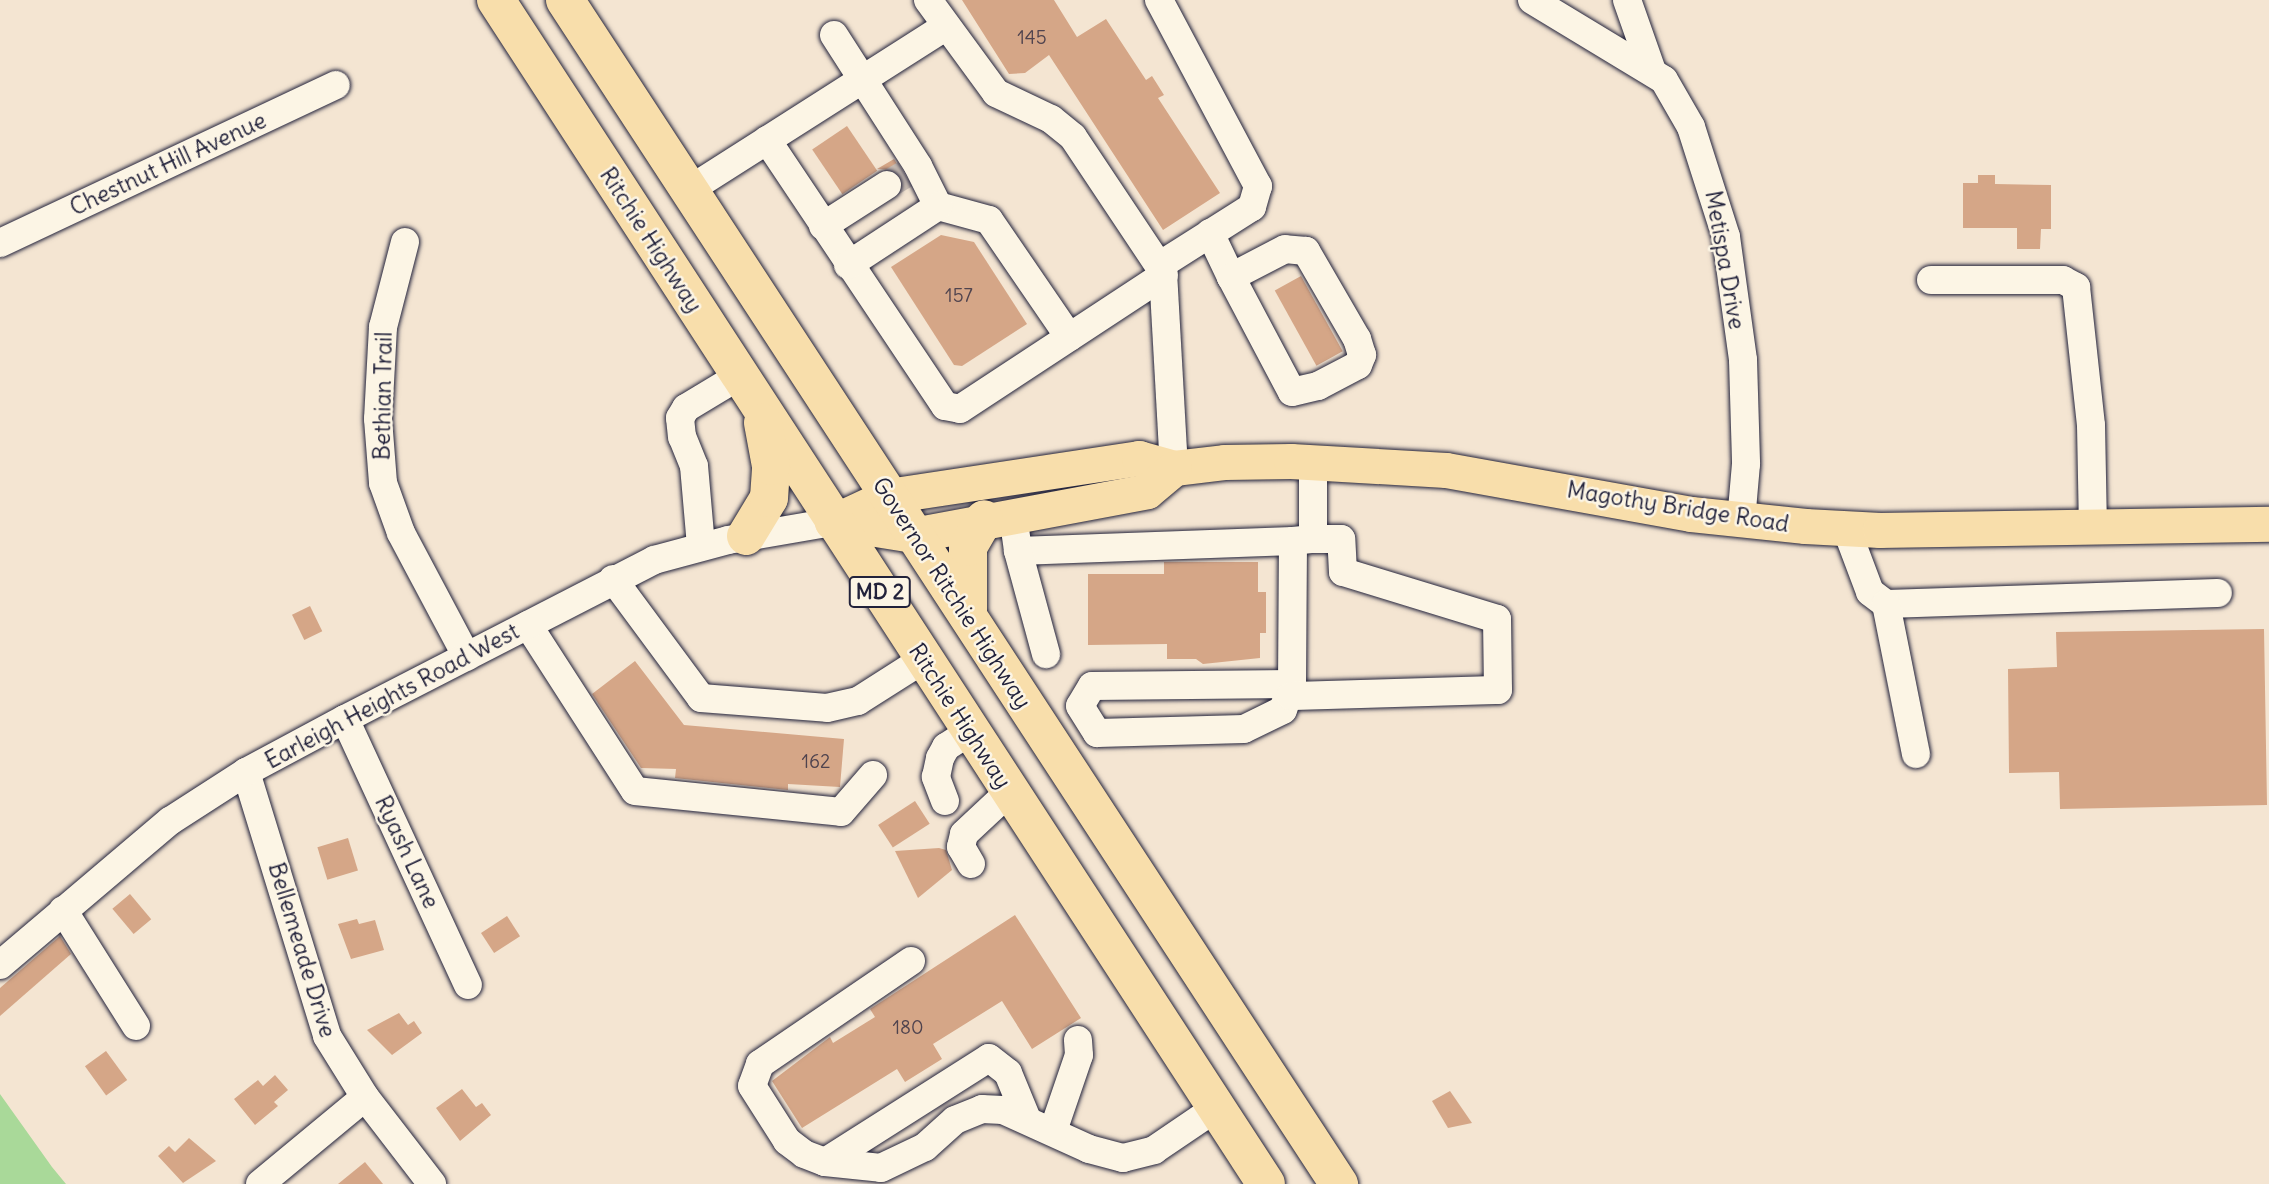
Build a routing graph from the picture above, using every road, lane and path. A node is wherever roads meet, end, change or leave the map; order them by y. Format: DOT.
graph roads {
  1 [pos="496,0"];
  2 [pos="565,0"];
  3 [pos="928,0"];
  4 [pos="1159,0"];
  5 [pos="1532,0"];
  6 [pos="1627,0"];
  7 [pos="946,26"];
  8 [pos="834,35"];
  9 [pos="1652,71"];
  10 [pos="862,79"];
  11 [pos="336,85"];
  12 [pos="768,140"];
  13 [pos="903,175"];
  14 [pos="689,190"];
  15 [pos="938,206"];
  16 [pos="823,226"];
  17 [pos="1210,233"];
  18 [pos="0,243"];
  19 [pos="405,243"];
  20 [pos="848,265"];
  21 [pos="1161,270"];
  22 [pos="1231,277"];
  23 [pos="1931,279"];
  24 [pos="1069,337"];
  25 [pos="739,376"];
  26 [pos="761,410"];
  27 [pos="1312,462"];
  28 [pos="1174,468"];
  29 [pos="888,496"];
  30 [pos="999,517"];
  31 [pos="1741,521"];
  32 [pos="832,522"];
  33 [pos="2269,524"];
  34 [pos="2093,527"];
  35 [pos="1846,528"];
  36 [pos="913,534"];
  37 [pos="746,536"];
  38 [pos="1303,540"];
  39 [pos="701,546"];
  40 [pos="1018,551"];
  41 [pos="613,579"];
  42 [pos="2218,593"];
  43 [pos="1885,604"];
  44 [pos="968,618"];
  45 [pos="528,625"];
  46 [pos="1046,654"];
  47 [pos="467,657"];
  48 [pos="924,659"];
  49 [pos="1291,690"];
  50 [pos="1080,706"];
  51 [pos="345,719"];
  52 [pos="1041,728"];
  53 [pos="971,731"];
  54 [pos="1916,754"];
  55 [pos="246,772"];
  56 [pos="873,775"];
  57 [pos="1010,791"];
  58 [pos="945,801"];
  59 [pos="971,864"];
  60 [pos="63,911"];
  61 [pos="911,961"];
  62 [pos="0,965"];
  63 [pos="468,985"];
  64 [pos="136,1026"];
  65 [pos="1078,1040"];
  66 [pos="365,1097"];
  67 [pos="1216,1108"];
  68 [pos="1027,1119"];
  69 [pos="1053,1131"];
  70 [pos="825,1162"];
  71 [pos="260,1184"];
  72 [pos="432,1184"];
  73 [pos="1266,1184"];
  74 [pos="1339,1184"];
  1 -- 25 [label="highway, Ritchie Highway / MD 2"];
  2 -- 14 [label="highway, Governor Ritchie Highway / MD 2"];
  3 -- 7 [label="street"];
  4 -- 17 [label="street"];
  5 -- 9 [label="street, Metispa Drive"];
  6 -- 9 [label="street"];
  7 -- 10 [label="street"];
  7 -- 21 [label="street"];
  8 -- 10 [label="street"];
  9 -- 31 [label="street, Metispa Drive"];
  10 -- 12 [label="street"];
  10 -- 13 [label="street"];
  11 -- 18 [label="street, Chestnut Hill Avenue"];
  12 -- 14 [label="street"];
  12 -- 16 [label="street"];
  13 -- 15 [label="street"];
  13 -- 16 [label="street"];
  14 -- 29 [label="highway, Governor Ritchie Highway / MD 2"];
  15 -- 20 [label="street"];
  15 -- 24 [label="street"];
  16 -- 20 [label="street"];
  17 -- 21 [label="street"];
  17 -- 22 [label="street"];
  19 -- 47 [label="street, Bethian Trail"];
  20 -- 24 [label="street"];
  21 -- 24 [label="street"];
  21 -- 28 [label="street"];
  22 -- 22 [label="street"];
  23 -- 34 [label="street"];
  25 -- 26 [label="highway, Ritchie Highway / MD 2"];
  25 -- 39 [label="street"];
  26 -- 32 [label="highway, Ritchie Highway / MD 2"];
  26 -- 37 [label="highway"];
  27 -- 28 [label="main road, Magothy Bridge Road"];
  27 -- 31 [label="main road, Magothy Bridge Road"];
  27 -- 38 [label="street"];
  28 -- 29 [label="main road, Magothy Bridge Road"];
  28 -- 30 [label="main road"];
  29 -- 32 [label="main road, Magothy Bridge Road"];
  29 -- 36 [label="highway, Governor Ritchie Highway / MD 2"];
  30 -- 36 [label="main road"];
  30 -- 40 [label="street"];
  30 -- 44 [label="highway"];
  31 -- 35 [label="main road, Magothy Bridge Road"];
  32 -- 36 [label="main road"];
  32 -- 37 [label="street, Earleigh Heights Road West"];
  32 -- 48 [label="highway, Ritchie Highway / MD 2"];
  33 -- 34 [label="main road, Magothy Bridge Road"];
  34 -- 35 [label="main road, Magothy Bridge Road"];
  35 -- 43 [label="street"];
  36 -- 44 [label="highway, Governor Ritchie Highway / MD 2"];
  37 -- 39 [label="street, Earleigh Heights Road West"];
  38 -- 40 [label="street"];
  38 -- 49 [label="street"];
  38 -- 49 [label="street"];
  39 -- 41 [label="street, Earleigh Heights Road West"];
  40 -- 46 [label="street"];
  41 -- 45 [label="street, Earleigh Heights Road West"];
  41 -- 48 [label="street"];
  42 -- 43 [label="street"];
  43 -- 54 [label="street"];
  44 -- 52 [label="highway, Governor Ritchie Highway / MD 2"];
  45 -- 47 [label="street, Earleigh Heights Road West"];
  45 -- 56 [label="street"];
  47 -- 51 [label="street, Earleigh Heights Road West"];
  48 -- 53 [label="highway, Ritchie Highway / MD 2"];
  49 -- 50 [label="street"];
  49 -- 50 [label="street"];
  50 -- 52 [label="street"];
  51 -- 55 [label="street, Earleigh Heights Road West"];
  51 -- 63 [label="street, Ryash Lane"];
  52 -- 74 [label="highway, Governor Ritchie Highway / MD 2"];
  53 -- 57 [label="highway, Ritchie Highway / MD 2"];
  53 -- 58 [label="street"];
  55 -- 60 [label="street, Earleigh Heights Road West"];
  55 -- 66 [label="street, Bellemeade Drive"];
  57 -- 59 [label="street"];
  57 -- 67 [label="highway, Ritchie Highway / MD 2"];
  60 -- 62 [label="street, Earleigh Heights Road West"];
  60 -- 64 [label="street"];
  61 -- 70 [label="street"];
  65 -- 69 [label="street"];
  66 -- 71 [label="street"];
  66 -- 72 [label="street, Bellemeade Drive"];
  67 -- 69 [label="street"];
  67 -- 73 [label="highway, Ritchie Highway / MD 2"];
  68 -- 69 [label="street"];
  68 -- 70 [label="street"];
  68 -- 70 [label="street"];
}
